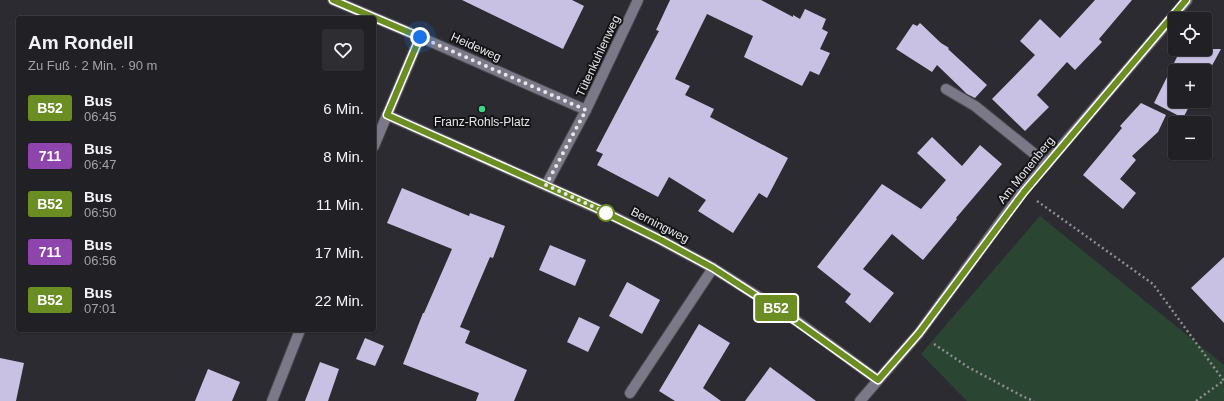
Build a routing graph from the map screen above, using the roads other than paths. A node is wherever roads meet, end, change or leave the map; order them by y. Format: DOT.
graph roads {
  1 [pos="333,0"];
  2 [pos="638,0"];
  3 [pos="1186,0"];
  4 [pos="371,16"];
  5 [pos="376,18"];
  6 [pos="420,37"];
  7 [pos="946,89"];
  8 [pos="586,110"];
  9 [pos="387,115"];
  10 [pos="376,141"];
  11 [pos="1047,164"];
  12 [pos="546,185"];
  13 [pos="713,268"];
  14 [pos="299,332"];
  15 [pos="878,380"];
  16 [pos="630,393"];
  17 [pos="272,401"];
  18 [pos="860,401"];
  1 -- 4 [label="street, Heideweg"];
  2 -- 8 [label="street, Tütenkuhlenweg"];
  3 -- 11 [label="street, Am Monenberg"];
  5 -- 6 [label="street, Heideweg"];
  6 -- 8 [label="street, Heideweg"];
  6 -- 9 [label="street"];
  7 -- 11 [label="street"];
  8 -- 12 [label="street, Tütenkuhlenweg"];
  9 -- 10 [label="street"];
  9 -- 12 [label="street, Berningweg"];
  11 -- 15 [label="street, Am Monenberg"];
  12 -- 13 [label="street, Berningweg"];
  13 -- 15 [label="street, Berningweg"];
  13 -- 16 [label="street"];
  14 -- 17 [label="street"];
  15 -- 18 [label="street"];
}
